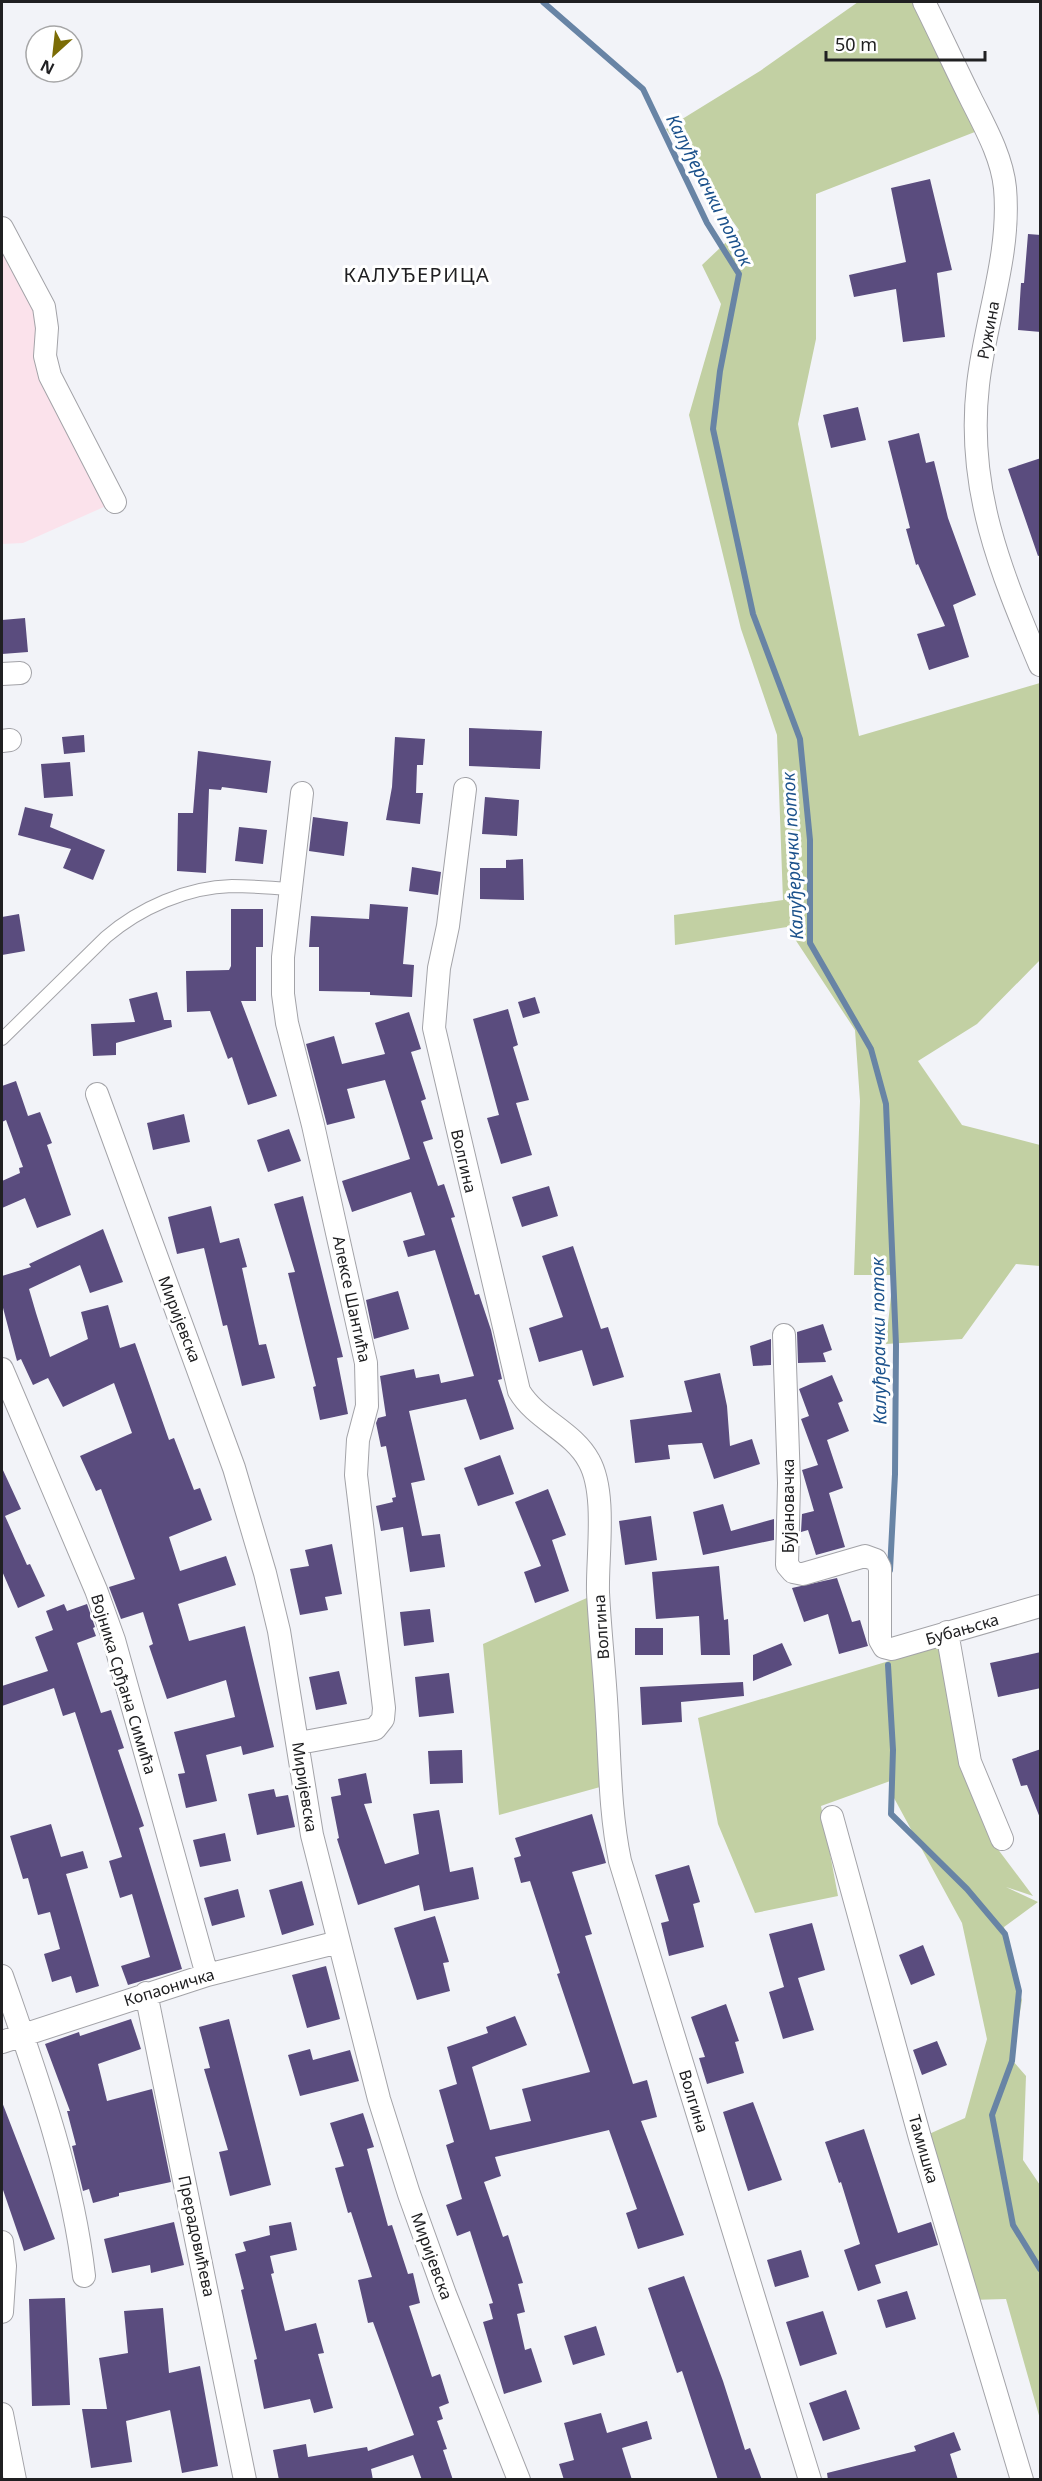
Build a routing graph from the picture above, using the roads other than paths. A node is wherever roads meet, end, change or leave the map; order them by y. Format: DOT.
graph roads {
  1 [pos="924,2"];
  2 [pos="2,228"];
  3 [pos="115,502"];
  4 [pos="1041,665"];
  5 [pos="465,789"];
  6 [pos="303,793"];
  7 [pos="292,889"];
  8 [pos="2,1039"];
  9 [pos="97,1094"];
  10 [pos="784,1335"];
  11 [pos="2,1369"];
  12 [pos="1041,1606"];
  13 [pos="947,1632"];
  14 [pos="884,1647"];
  15 [pos="298,1743"];
  16 [pos="832,1817"];
  17 [pos="1002,1839"];
  18 [pos="339,1942"];
  19 [pos="207,1975"];
  20 [pos="2,1976"];
  21 [pos="146,1993"];
  22 [pos="11,2038"];
  23 [pos="2,2242"];
  24 [pos="84,2276"];
  25 [pos="2,2312"];
  26 [pos="2,2414"];
  27 [pos="15,2480"];
  28 [pos="245,2480"];
  29 [pos="519,2480"];
  30 [pos="810,2480"];
  31 [pos="1022,2480"];
  1 -- 4 [label="street, Ружина"];
  2 -- 3 [label="street"];
  5 -- 30 [label="street, Волгина"];
  6 -- 7 [label="street, Алексе Шантића"];
  7 -- 8 [label="lane"];
  7 -- 15 [label="street, Алексе Шантића"];
  9 -- 15 [label="street, Миријевска"];
  10 -- 14 [label="street, Бујановачка"];
  11 -- 19 [label="street, Војника Срђана Симића"];
  12 -- 13 [label="street, Бубањска"];
  13 -- 14 [label="street, Бубањска"];
  13 -- 17 [label="street"];
  15 -- 18 [label="street, Миријевска"];
  16 -- 31 [label="street, Тамишка"];
  18 -- 19 [label="street, Копаоничка"];
  18 -- 29 [label="street, Миријевска"];
  19 -- 21 [label="street, Копаоничка"];
  20 -- 22 [label="street"];
  21 -- 22 [label="street, Копаоничка"];
  21 -- 28 [label="street, Прерадовићева"];
  22 -- 24 [label="street"];
  23 -- 25 [label="street"];
  26 -- 27 [label="street"];
}
